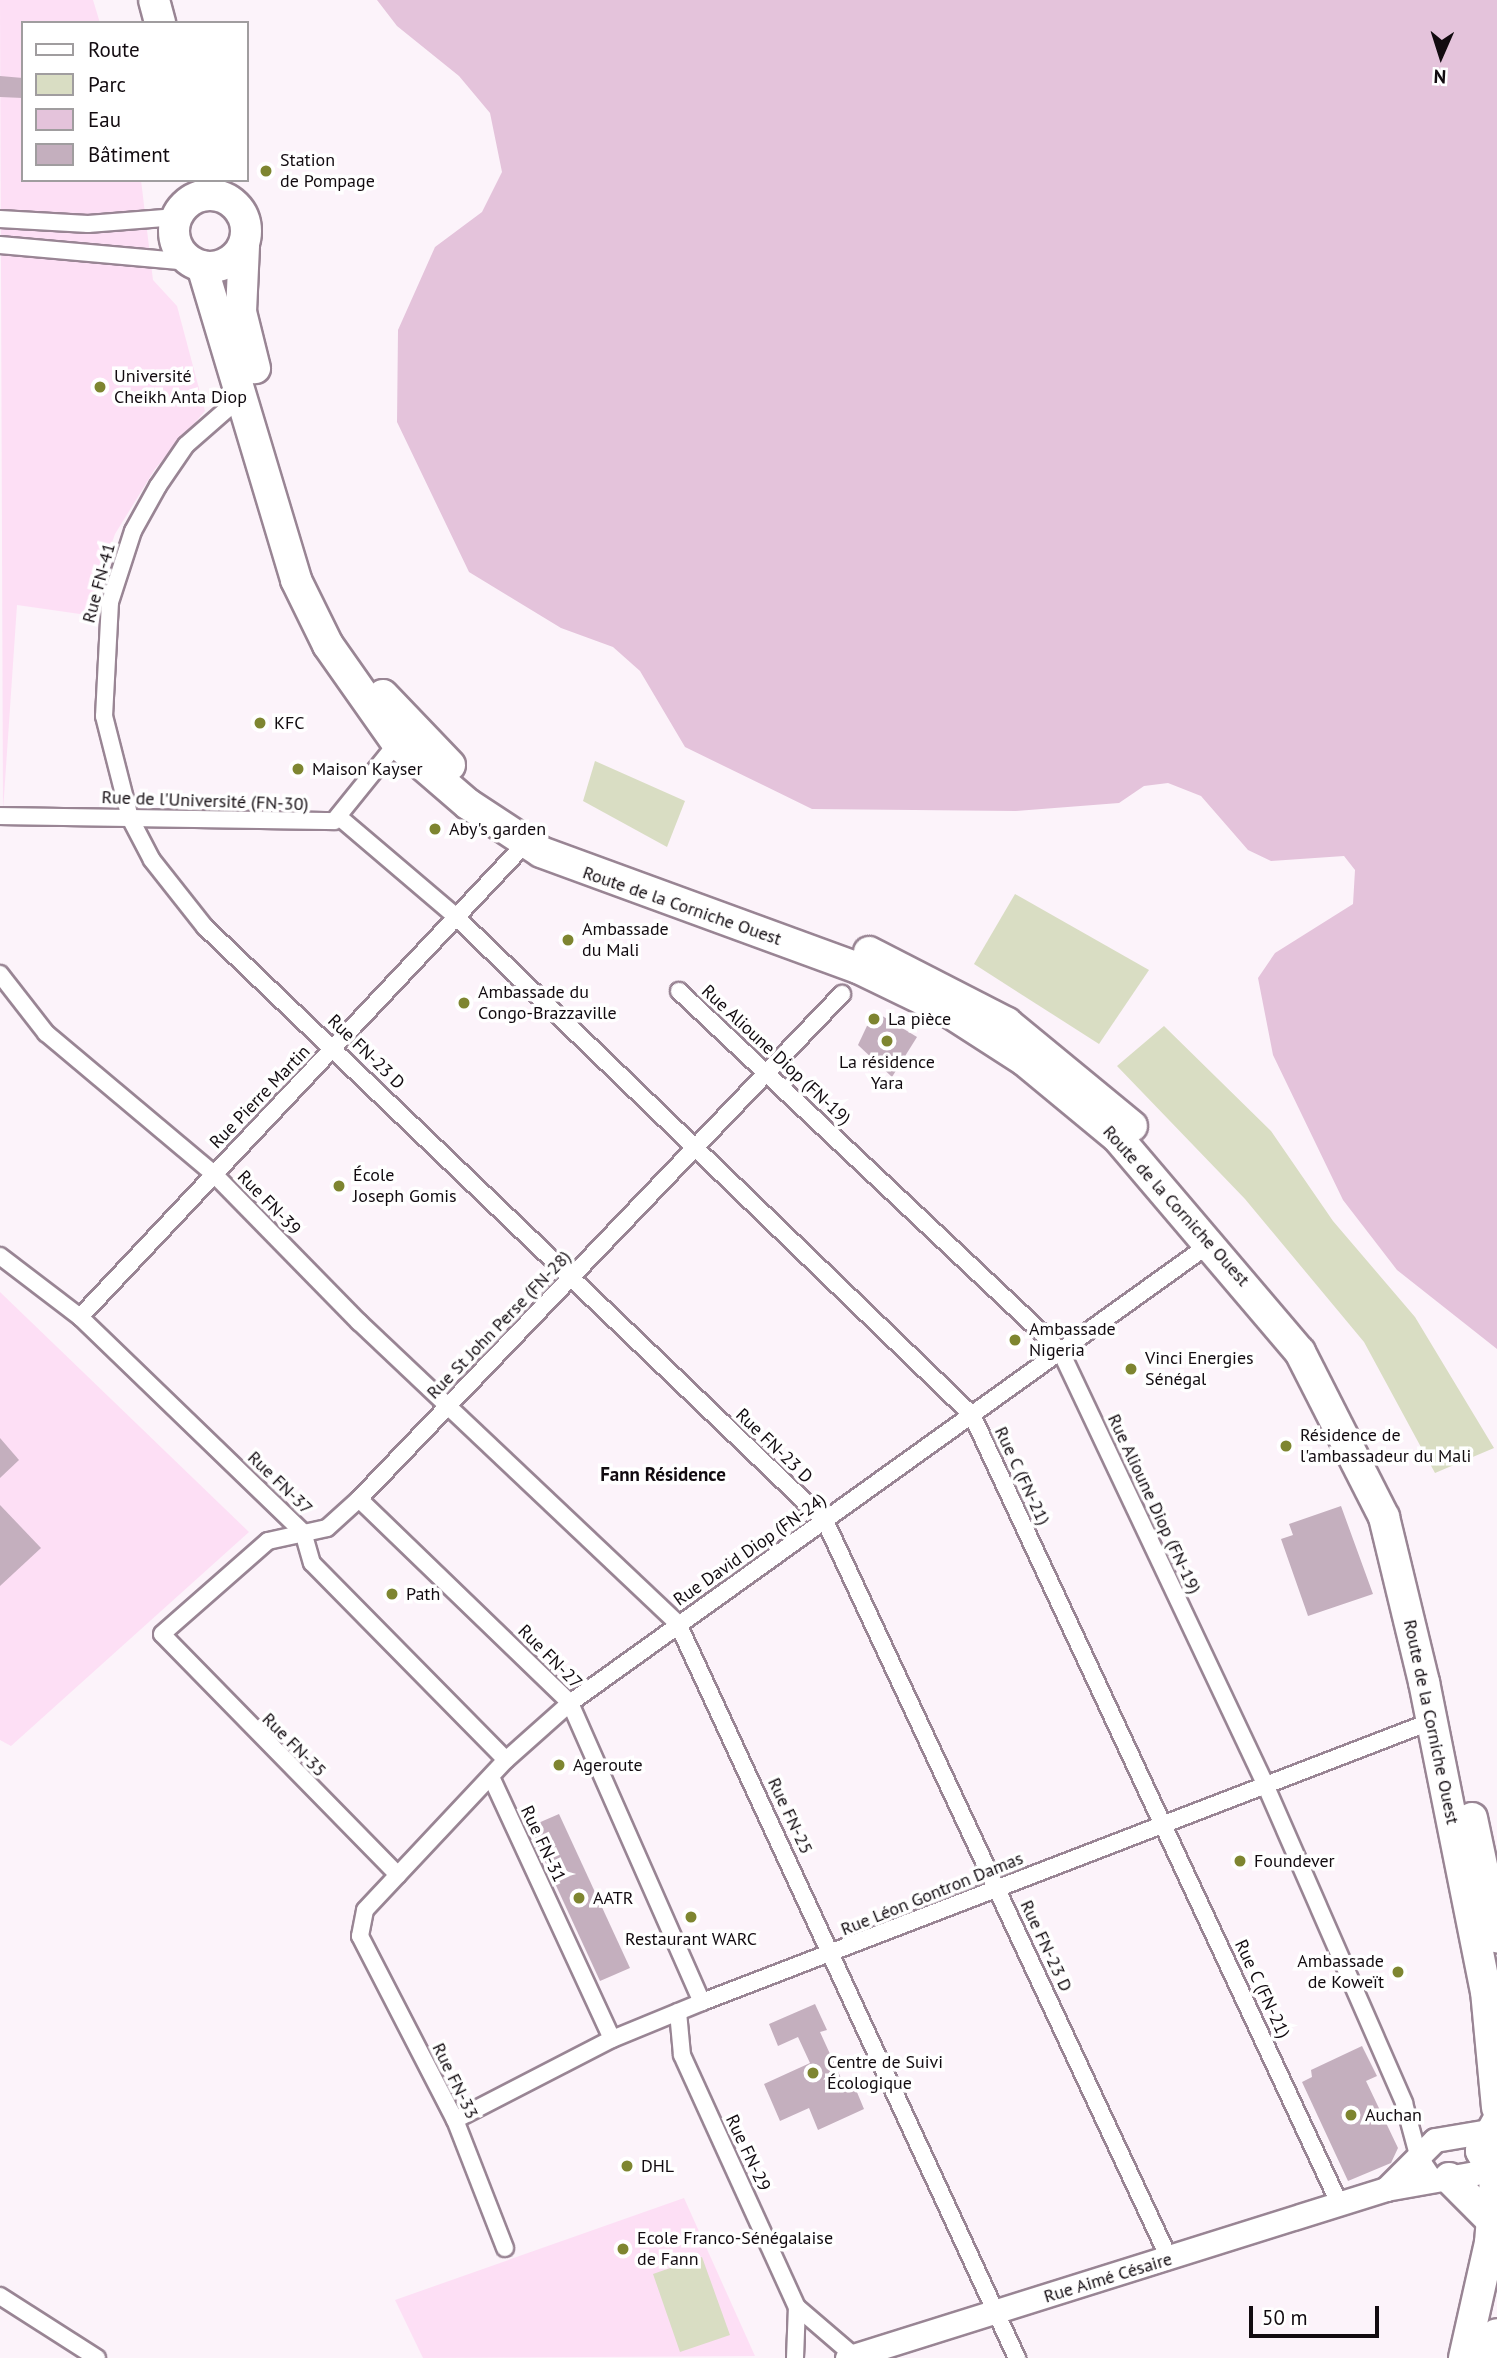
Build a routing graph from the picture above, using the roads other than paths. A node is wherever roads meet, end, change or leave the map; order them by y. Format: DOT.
graph roads {
  1 [pos="134,0"];
  2 [pos="154,0"];
  3 [pos="139,21"];
  4 [pos="159,21"];
  5 [pos="177,182"];
  6 [pos="222,190"];
  7 [pos="179,213"];
  8 [pos="0,219"];
  9 [pos="0,246"];
  10 [pos="244,246"];
  11 [pos="196,264"];
  12 [pos="242,396"];
  13 [pos="397,743"];
  14 [pos="0,816"];
  15 [pos="340,817"];
  16 [pos="130,818"];
  17 [pos="525,844"];
  18 [pos="454,915"];
  19 [pos="0,974"];
  20 [pos="679,991"];
  21 [pos="842,994"];
  22 [pos="334,1049"];
  23 [pos="767,1073"];
  24 [pos="695,1148"];
  25 [pos="213,1173"];
  26 [pos="1211,1243"];
  27 [pos="0,1256"];
  28 [pos="573,1277"];
  29 [pos="80,1317"];
  30 [pos="1060,1350"];
  31 [pos="449,1405"];
  32 [pos="972,1415"];
  33 [pos="359,1499"];
  34 [pos="825,1521"];
  35 [pos="303,1532"];
  36 [pos="678,1624"];
  37 [pos="163,1641"];
  38 [pos="570,1703"];
  39 [pos="1432,1721"];
  40 [pos="506,1760"];
  41 [pos="492,1779"];
  42 [pos="1264,1782"];
  43 [pos="1162,1821"];
  44 [pos="398,1875"];
  45 [pos="998,1889"];
  46 [pos="360,1936"];
  47 [pos="1497,1937"];
  48 [pos="834,1955"];
  49 [pos="702,2002"];
  50 [pos="678,2012"];
  51 [pos="612,2039"];
  52 [pos="454,2120"];
  53 [pos="1494,2120"];
  54 [pos="1418,2155"];
  55 [pos="1493,2177"];
  56 [pos="1442,2179"];
  57 [pos="1377,2192"];
  58 [pos="1340,2205"];
  59 [pos="1493,2222"];
  60 [pos="505,2248"];
  61 [pos="1169,2258"];
  62 [pos="0,2296"];
  63 [pos="797,2307"];
  64 [pos="1000,2312"];
  65 [pos="1497,2334"];
  66 [pos="850,2357"];
  67 [pos="97,2358"];
  68 [pos="795,2358"];
  69 [pos="1017,2358"];
  70 [pos="1464,2358"];
  71 [pos="1489,2358"];
  1 -- 3 [label="highway"];
  2 -- 4 [label="highway"];
  5 -- 7 [label="highway"];
  6 -- 7 [label="highway"];
  6 -- 10 [label="highway"];
  7 -- 8 [label="street"];
  7 -- 11 [label="highway"];
  9 -- 11 [label="street"];
  10 -- 11 [label="highway"];
  10 -- 47 [label="highway, Route de la Corniche Ouest"];
  11 -- 12 [label="highway, Route de la Corniche Ouest"];
  12 -- 13 [label="highway, Route de la Corniche Ouest"];
  12 -- 16 [label="street, Rue FN-41"];
  13 -- 15 [label="street"];
  13 -- 17 [label="highway, Route de la Corniche Ouest"];
  14 -- 16 [label="street, Rue de l'Université (FN-30)"];
  15 -- 16 [label="street, Rue de l'Université (FN-30)"];
  15 -- 18 [label="street"];
  16 -- 22 [label="street, Rue FN-23 D"];
  17 -- 18 [label="street, Rue Pierre Martin"];
  17 -- 26 [label="highway, Route de la Corniche Ouest"];
  18 -- 22 [label="street, Rue Pierre Martin"];
  18 -- 24 [label="street, Rue C (FN-21)"];
  19 -- 25 [label="street, Rue FN-39"];
  20 -- 23 [label="street, Rue Alioune Diop (FN-19)"];
  21 -- 23 [label="street, Rue St John Perse (FN-28)"];
  22 -- 25 [label="street, Rue Pierre Martin"];
  22 -- 28 [label="street, Rue FN-23 D"];
  23 -- 24 [label="street, Rue St John Perse (FN-28)"];
  23 -- 30 [label="street, Rue Alioune Diop (FN-19)"];
  24 -- 28 [label="street, Rue St John Perse (FN-28)"];
  24 -- 32 [label="street, Rue C (FN-21)"];
  25 -- 29 [label="street, Rue Pierre Martin"];
  25 -- 31 [label="street, Rue FN-39"];
  26 -- 30 [label="street, Rue David Diop (FN-24)"];
  26 -- 39 [label="highway, Route de la Corniche Ouest"];
  27 -- 29 [label="street, Rue FN-37"];
  28 -- 31 [label="street, Rue St John Perse (FN-28)"];
  28 -- 34 [label="street, Rue FN-23 D"];
  29 -- 35 [label="street, Rue FN-37"];
  30 -- 32 [label="street, Rue David Diop (FN-24)"];
  30 -- 42 [label="street, Rue Alioune Diop (FN-19)"];
  31 -- 33 [label="street, Rue St John Perse (FN-28)"];
  31 -- 36 [label="street, Rue FN-25"];
  32 -- 34 [label="street, Rue David Diop (FN-24)"];
  32 -- 43 [label="street, Rue C (FN-21)"];
  33 -- 35 [label="street, Rue St John Perse (FN-28)"];
  33 -- 38 [label="street, Rue FN-27"];
  34 -- 36 [label="street, Rue David Diop (FN-24)"];
  34 -- 45 [label="street, Rue FN-23 D"];
  35 -- 37 [label="street, Rue St John Perse (FN-28)"];
  35 -- 40 [label="street, Rue FN-37"];
  36 -- 38 [label="street, Rue David Diop (FN-24)"];
  36 -- 48 [label="street, Rue FN-25"];
  37 -- 44 [label="street, Rue FN-35"];
  38 -- 40 [label="street, Rue David Diop (FN-24)"];
  38 -- 49 [label="street, Rue FN-27"];
  39 -- 42 [label="street, Rue Léon Gontron Damas"];
  39 -- 53 [label="highway, Route de la Corniche Ouest"];
  40 -- 41 [label="street, Rue David Diop (FN-24)"];
  41 -- 44 [label="street, Rue David Diop (FN-24)"];
  41 -- 51 [label="street, Rue FN-31"];
  42 -- 43 [label="street, Rue Léon Gontron Damas"];
  42 -- 54 [label="street, Rue Alioune Diop (FN-19)"];
  43 -- 45 [label="street, Rue Léon Gontron Damas"];
  43 -- 58 [label="street, Rue C (FN-21)"];
  44 -- 46 [label="street, Rue David Diop (FN-24)"];
  45 -- 48 [label="street, Rue Léon Gontron Damas"];
  45 -- 61 [label="street, Rue FN-23 D"];
  46 -- 52 [label="street, Rue FN-33"];
  48 -- 49 [label="street, Rue Léon Gontron Damas"];
  48 -- 64 [label="street, Rue FN-25"];
  49 -- 50 [label="street, Rue Léon Gontron Damas"];
  50 -- 51 [label="street, Rue Léon Gontron Damas"];
  50 -- 63 [label="street, Rue FN-29"];
  51 -- 52 [label="street, Rue Léon Gontron Damas"];
  52 -- 60 [label="street, Rue FN-33"];
  53 -- 54 [label="street"];
  53 -- 55 [label="highway, Route de la Corniche Ouest"];
  54 -- 56 [label="street, Rue Alioune Diop (FN-19)"];
  54 -- 57 [label="street"];
  55 -- 56 [label="street, Rue Aimé Césaire"];
  55 -- 59 [label="highway"];
  56 -- 57 [label="street, Rue Aimé Césaire"];
  56 -- 59 [label="highway"];
  57 -- 58 [label="street, Rue Aimé Césaire"];
  58 -- 61 [label="street, Rue Aimé Césaire"];
  59 -- 70 [label="highway"];
  61 -- 64 [label="street, Rue Aimé Césaire"];
  62 -- 67 [label="street"];
  63 -- 66 [label="street"];
  63 -- 68 [label="street"];
  64 -- 66 [label="street, Rue Aimé Césaire"];
  64 -- 69 [label="street, Rue FN-25"];
  65 -- 71 [label="highway"];
}
